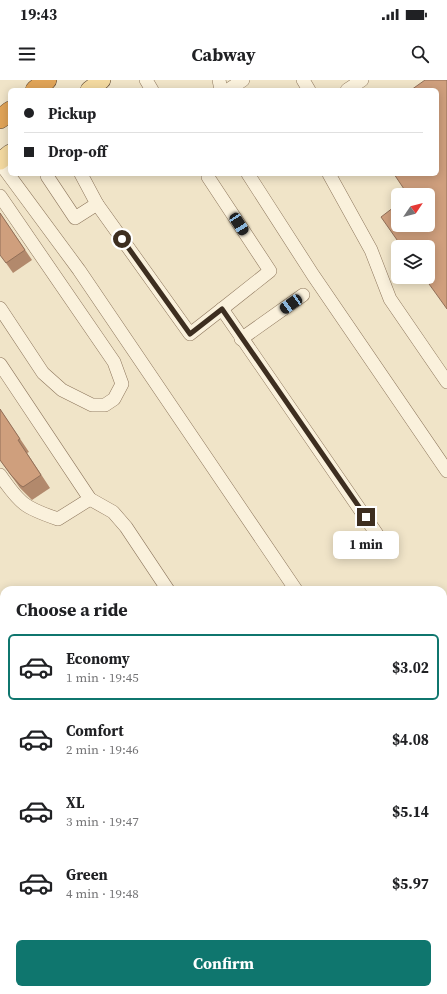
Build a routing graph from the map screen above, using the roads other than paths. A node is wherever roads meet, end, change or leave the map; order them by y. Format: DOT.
graph roads {
  1 [pos="47,80"];
  2 [pos="102,80"];
  3 [pos="243,80"];
  4 [pos="362,80"];
  5 [pos="37,88"];
  6 [pos="92,88"];
  7 [pos="231,88"];
  8 [pos="350,88"];
  9 [pos="8,113"];
  10 [pos="0,119"];
  11 [pos="8,155"];
  12 [pos="0,162"];
  13 [pos="8,173"];
  14 [pos="10,176"];
  15 [pos="47,176"];
  16 [pos="82,176"];
  17 [pos="206,176"];
  18 [pos="249,176"];
  19 [pos="329,176"];
  20 [pos="0,196"];
  21 [pos="97,204"];
  22 [pos="303,295"];
  23 [pos="0,308"];
  24 [pos="222,309"];
  25 [pos="241,339"];
  26 [pos="0,364"];
  27 [pos="447,382"];
  28 [pos="447,471"];
  29 [pos="0,475"];
  30 [pos="90,499"];
  31 [pos="383,543"];
  32 [pos="165,586"];
  33 [pos="293,586"];
  1 -- 5 [label="highway"];
  2 -- 6 [label="main road"];
  3 -- 7 [label="lane"];
  4 -- 8 [label="lane"];
  9 -- 10 [label="highway"];
  11 -- 12 [label="main road"];
  12 -- 13 [label="lane"];
  14 -- 33 [label="lane"];
  15 -- 21 [label="lane"];
  16 -- 21 [label="lane"];
  17 -- 24 [label="lane"];
  18 -- 28 [label="lane"];
  19 -- 27 [label="lane"];
  20 -- 23 [label="lane"];
  21 -- 24 [label="lane"];
  22 -- 25 [label="lane"];
  24 -- 25 [label="lane"];
  25 -- 31 [label="lane"];
  26 -- 30 [label="lane"];
  29 -- 30 [label="lane"];
  30 -- 32 [label="lane"];
}
